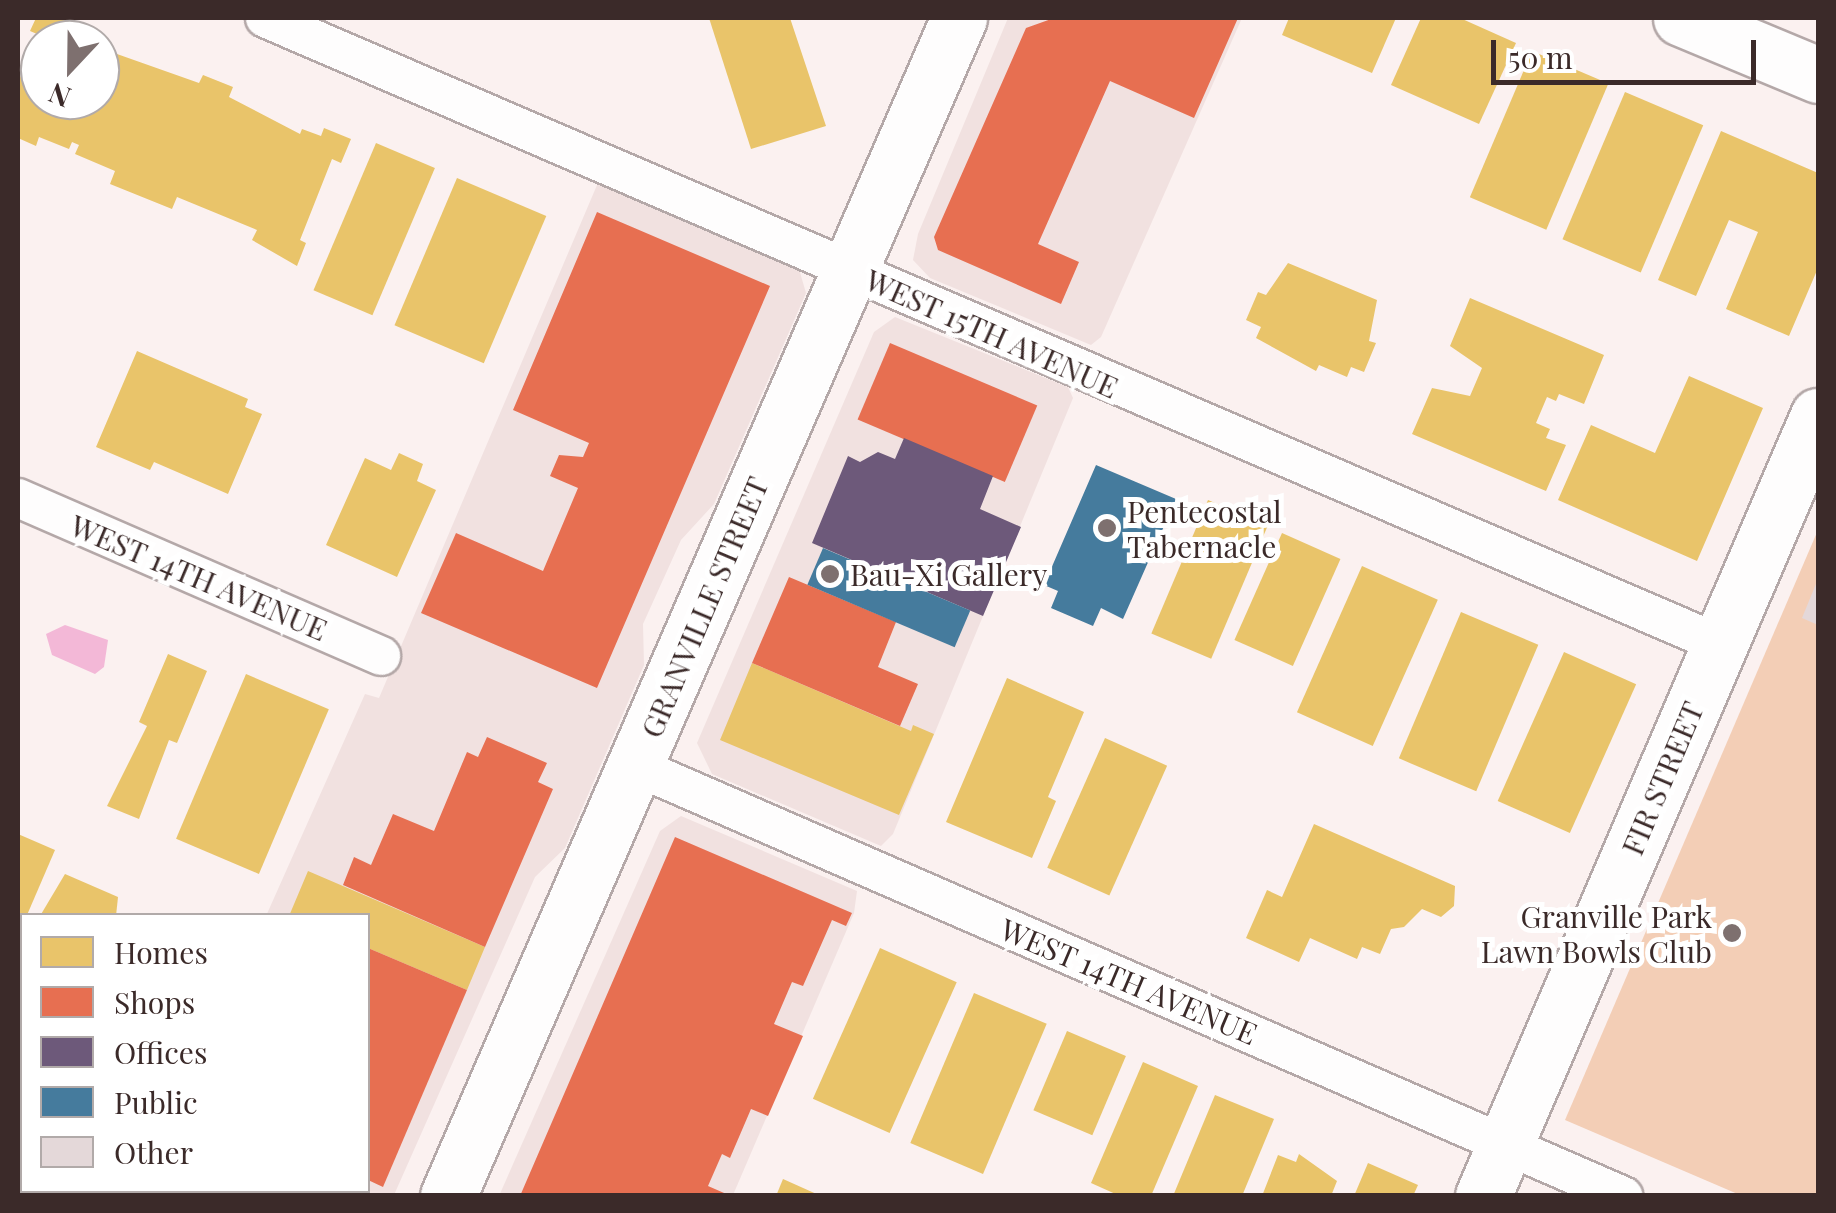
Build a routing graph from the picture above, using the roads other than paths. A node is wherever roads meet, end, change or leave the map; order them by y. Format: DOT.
graph roads {
  1 [pos="266,18"];
  2 [pos="960,18"];
  3 [pos="1681,18"];
  4 [pos="1818,75"];
  5 [pos="850,270"];
  6 [pos="1818,416"];
  7 [pos="18,498"];
  8 [pos="1720,644"];
  9 [pos="381,656"];
  10 [pos="635,766"];
  11 [pos="1505,1145"];
  12 [pos="448,1196"];
  13 [pos="1483,1196"];
  14 [pos="1623,1196"];
  1 -- 5 [label="street, WEST 15TH AVENUE"];
  2 -- 5 [label="main road, GRANVILLE STREET"];
  3 -- 4 [label="main road"];
  5 -- 8 [label="street, WEST 15TH AVENUE"];
  5 -- 10 [label="main road, GRANVILLE STREET"];
  6 -- 8 [label="main road, FIR STREET"];
  7 -- 9 [label="street, WEST 14TH AVENUE"];
  8 -- 11 [label="main road, FIR STREET"];
  10 -- 11 [label="street, WEST 14TH AVENUE"];
  10 -- 12 [label="main road, GRANVILLE STREET"];
  11 -- 13 [label="main road, FIR STREET"];
  11 -- 14 [label="street, WEST 14TH AVENUE"];
}
